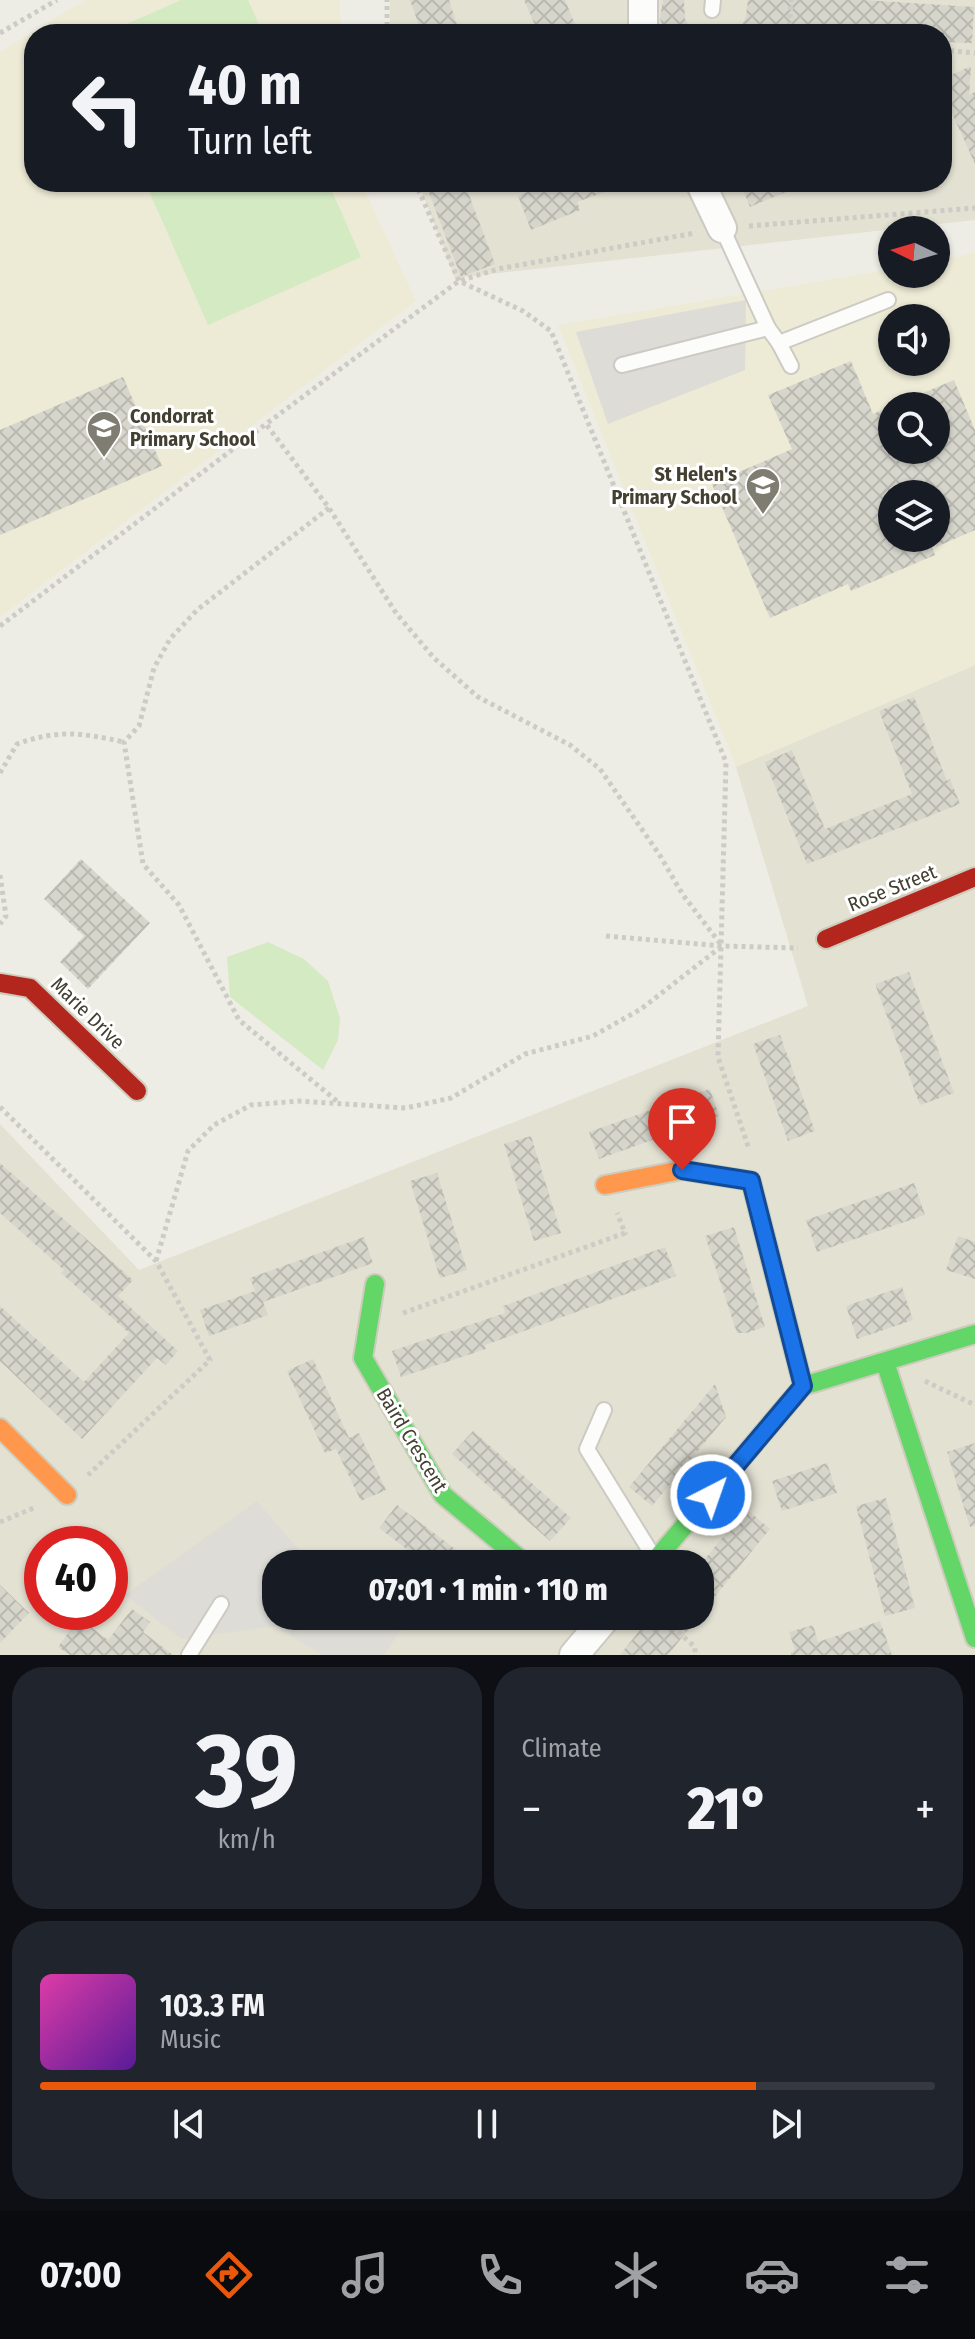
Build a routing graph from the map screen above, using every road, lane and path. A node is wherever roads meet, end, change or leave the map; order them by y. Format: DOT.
graph roads {
  1 [pos="57,0"];
  2 [pos="387,0"];
  3 [pos="643,0"];
  4 [pos="791,0"];
  5 [pos="387,24"];
  6 [pos="643,24"];
  7 [pos="790,24"];
  8 [pos="0,33"];
  9 [pos="952,51"];
  10 [pos="975,53"];
  11 [pos="419,192"];
  12 [pos="705,192"];
  13 [pos="975,208"];
  14 [pos="722,228"];
  15 [pos="459,281"];
  16 [pos="888,300"];
  17 [pos="768,328"];
  18 [pos="779,343"];
  19 [pos="622,365"];
  20 [pos="791,366"];
  21 [pos="266,424"];
  22 [pos="329,508"];
  23 [pos="0,626"];
  24 [pos="124,742"];
  25 [pos="0,773"];
  26 [pos="0,875"];
  27 [pos="975,877"];
  28 [pos="0,924"];
  29 [pos="606,936"];
  30 [pos="826,939"];
  31 [pos="722,946"];
  32 [pos="0,983"];
  33 [pos="137,1091"];
  34 [pos="339,1103"];
  35 [pos="0,1107"];
  36 [pos="751,1181"];
  37 [pos="605,1185"];
  38 [pos="156,1261"];
  39 [pos="375,1284"];
  40 [pos="368,1326"];
  41 [pos="975,1334"];
  42 [pos="885,1362"];
  43 [pos="803,1386"];
  44 [pos="604,1410"];
  45 [pos="0,1428"];
  46 [pos="67,1495"];
  47 [pos="0,1522"];
  48 [pos="509,1550"];
  49 [pos="647,1550"];
  50 [pos="664,1550"];
  51 [pos="221,1604"];
  52 [pos="591,1630"];
  53 [pos="676,1630"];
  54 [pos="975,1638"];
  55 [pos="189,1655"];
  56 [pos="574,1655"];
  57 [pos="695,1655"];
  1 -- 8 [label="path"];
  2 -- 5 [label="path"];
  3 -- 6 [label="street"];
  4 -- 7 [label="path"];
  9 -- 10 [label="path"];
  11 -- 15 [label="path"];
  12 -- 14 [label="street"];
  13 -- 14 [label="path"];
  14 -- 15 [label="path"];
  14 -- 17 [label="lane"];
  15 -- 21 [label="path"];
  15 -- 31 [label="path"];
  16 -- 18 [label="lane"];
  17 -- 18 [label="lane"];
  17 -- 19 [label="lane"];
  18 -- 20 [label="lane"];
  21 -- 22 [label="path"];
  21 -- 23 [label="path"];
  22 -- 24 [label="path"];
  22 -- 31 [label="path"];
  24 -- 25 [label="path"];
  24 -- 34 [label="path"];
  26 -- 28 [label="path"];
  27 -- 30 [label="street, Rose Street"];
  29 -- 31 [label="path"];
  30 -- 31 [label="path"];
  31 -- 34 [label="path"];
  31 -- 36 [label="path"];
  32 -- 33 [label="street, Marie Drive"];
  34 -- 38 [label="path"];
  35 -- 38 [label="path"];
  36 -- 37 [label="street"];
  36 -- 43 [label="street"];
  37 -- 40 [label="path"];
  38 -- 46 [label="path"];
  39 -- 40 [label="street, Baird Crescent"];
  40 -- 48 [label="street, Baird Crescent"];
  41 -- 42 [label="street"];
  42 -- 43 [label="street"];
  42 -- 54 [label="street"];
  43 -- 50 [label="street"];
  44 -- 49 [label="lane"];
  45 -- 46 [label="street"];
  46 -- 47 [label="path"];
  51 -- 55 [label="lane"];
  52 -- 56 [label="street"];
  53 -- 57 [label="path"];
}
